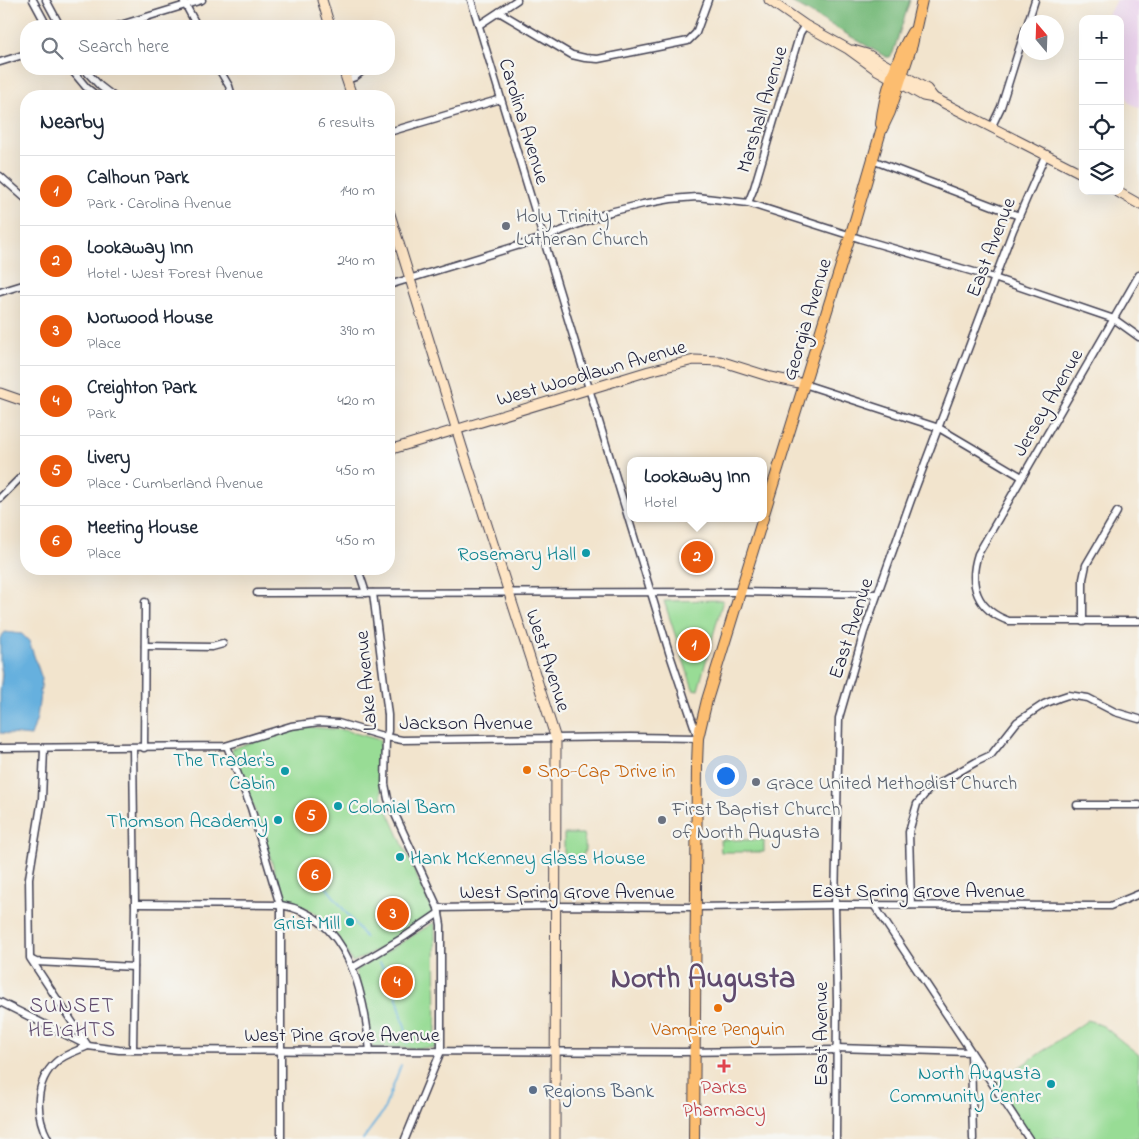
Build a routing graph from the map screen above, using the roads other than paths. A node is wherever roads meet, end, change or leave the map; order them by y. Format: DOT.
graph roads {
  1 [pos="33,0"];
  2 [pos="46,0"];
  3 [pos="202,0"];
  4 [pos="322,0"];
  5 [pos="471,0"];
  6 [pos="517,0"];
  7 [pos="708,0"];
  8 [pos="769,0"];
  9 [pos="922,0"];
  10 [pos="1034,0"];
  11 [pos="185,3"];
  12 [pos="499,12"];
  13 [pos="1030,15"];
  14 [pos="44,20"];
  15 [pos="57,20"];
  16 [pos="135,20"];
  17 [pos="194,20"];
  18 [pos="328,20"];
  19 [pos="806,24"];
  20 [pos="479,25"];
  21 [pos="1019,49"];
  22 [pos="20,56"];
  23 [pos="0,62"];
  24 [pos="76,75"];
  25 [pos="90,75"];
  26 [pos="223,75"];
  27 [pos="346,75"];
  28 [pos="358,75"];
  29 [pos="897,77"];
  30 [pos="347,80"];
  31 [pos="90,90"];
  32 [pos="105,90"];
  33 [pos="230,90"];
  34 [pos="350,90"];
  35 [pos="501,99"];
  36 [pos="991,128"];
  37 [pos="395,130"];
  38 [pos="1045,156"];
  39 [pos="872,160"];
  40 [pos="1079,172"];
  41 [pos="0,176"];
  42 [pos="20,194"];
  43 [pos="1123,195"];
  44 [pos="748,203"];
  45 [pos="1139,204"];
  46 [pos="1019,216"];
  47 [pos="395,230"];
  48 [pos="850,235"];
  49 [pos="543,238"];
  50 [pos="1139,274"];
  51 [pos="410,279"];
  52 [pos="995,279"];
  53 [pos="395,283"];
  54 [pos="20,286"];
  55 [pos="0,292"];
  56 [pos="1114,319"];
  57 [pos="1139,337"];
  58 [pos="804,384"];
  59 [pos="589,390"];
  60 [pos="0,393"];
  61 [pos="20,400"];
  62 [pos="939,428"];
  63 [pos="456,429"];
  64 [pos="395,448"];
  65 [pos="1022,477"];
  66 [pos="20,478"];
  67 [pos="0,498"];
  68 [pos="767,505"];
  69 [pos="627,511"];
  70 [pos="1117,512"];
  71 [pos="631,522"];
  72 [pos="762,522"];
  73 [pos="361,575"];
  74 [pos="509,592"];
  75 [pos="652,592"];
  76 [pos="740,592"];
  77 [pos="257,593"];
  78 [pos="369,593"];
  79 [pos="877,594"];
  80 [pos="145,602"];
  81 [pos="1139,621"];
  82 [pos="1084,622"];
  83 [pos="223,644"];
  84 [pos="145,646"];
  85 [pos="1139,719"];
  86 [pos="386,738"];
  87 [pos="698,738"];
  88 [pos="556,739"];
  89 [pos="227,746"];
  90 [pos="0,748"];
  91 [pos="133,748"];
  92 [pos="144,748"];
  93 [pos="44,749"];
  94 [pos="1078,805"];
  95 [pos="1139,805"];
  96 [pos="1139,895"];
  97 [pos="135,904"];
  98 [pos="281,905"];
  99 [pos="835,905"];
  100 [pos="874,905"];
  101 [pos="910,905"];
  102 [pos="555,906"];
  103 [pos="696,907"];
  104 [pos="438,910"];
  105 [pos="32,960"];
  106 [pos="134,967"];
  107 [pos="352,968"];
  108 [pos="0,1002"];
  109 [pos="88,1046"];
  110 [pos="836,1049"];
  111 [pos="133,1050"];
  112 [pos="281,1050"];
  113 [pos="370,1051"];
  114 [pos="442,1051"];
  115 [pos="554,1051"];
  116 [pos="695,1052"];
  117 [pos="971,1052"];
  118 [pos="48,1139"];
  119 [pos="281,1139"];
  120 [pos="405,1139"];
  121 [pos="555,1139"];
  122 [pos="694,1139"];
  123 [pos="836,1139"];
  124 [pos="974,1139"];
  125 [pos="1029,1139"];
  1 -- 14 [label="street"];
  2 -- 15 [label="street"];
  3 -- 11 [label="street"];
  4 -- 18 [label="street"];
  5 -- 20 [label="street, Carolina Avenue"];
  6 -- 12 [label="street"];
  7 -- 12 [label="street"];
  8 -- 19 [label="street"];
  9 -- 29 [label="main road, Georgia Avenue"];
  10 -- 13 [label="street"];
  11 -- 16 [label="street"];
  11 -- 17 [label="street"];
  12 -- 20 [label="street"];
  19 -- 29 [label="street"];
  19 -- 44 [label="street, Marshall Avenue"];
  20 -- 35 [label="street, Carolina Avenue"];
  21 -- 36 [label="street"];
  22 -- 23 [label="street"];
  24 -- 31 [label="street"];
  25 -- 32 [label="street"];
  26 -- 33 [label="street"];
  27 -- 30 [label="street"];
  28 -- 30 [label="street"];
  29 -- 36 [label="street"];
  29 -- 39 [label="main road, Georgia Avenue"];
  30 -- 34 [label="street"];
  35 -- 37 [label="street"];
  35 -- 49 [label="street, Carolina Avenue"];
  36 -- 38 [label="street"];
  38 -- 40 [label="street"];
  38 -- 46 [label="street, East Avenue"];
  39 -- 46 [label="street"];
  39 -- 48 [label="main road, Georgia Avenue"];
  41 -- 42 [label="street"];
  43 -- 45 [label="street"];
  44 -- 48 [label="street"];
  44 -- 49 [label="street"];
  46 -- 52 [label="street, East Avenue"];
  47 -- 51 [label="street, West Avenue"];
  48 -- 52 [label="street"];
  48 -- 58 [label="main road, Georgia Avenue"];
  49 -- 51 [label="street"];
  49 -- 59 [label="street, Carolina Avenue"];
  50 -- 56 [label="street, Jersey Avenue"];
  51 -- 53 [label="street"];
  51 -- 63 [label="street, West Avenue"];
  52 -- 56 [label="street"];
  52 -- 62 [label="street, East Avenue"];
  54 -- 55 [label="street"];
  56 -- 57 [label="street"];
  56 -- 65 [label="street, Jersey Avenue"];
  58 -- 59 [label="street, West Woodlawn Avenue"];
  58 -- 62 [label="street"];
  58 -- 68 [label="main road, Georgia Avenue"];
  59 -- 63 [label="street, West Woodlawn Avenue"];
  59 -- 69 [label="street, Carolina Avenue"];
  60 -- 61 [label="street"];
  62 -- 65 [label="street"];
  62 -- 79 [label="street, East Avenue"];
  63 -- 64 [label="street, West Woodlawn Avenue"];
  63 -- 74 [label="street, West Avenue"];
  65 -- 82 [label="street, Jersey Avenue"];
  66 -- 67 [label="street"];
  70 -- 82 [label="street"];
  71 -- 75 [label="street, Carolina Avenue"];
  72 -- 76 [label="main road, Georgia Avenue"];
  73 -- 78 [label="street, Lake Avenue"];
  74 -- 75 [label="street"];
  74 -- 78 [label="street"];
  74 -- 88 [label="street, West Avenue"];
  75 -- 76 [label="street"];
  75 -- 87 [label="street, Carolina Avenue"];
  76 -- 79 [label="street"];
  76 -- 87 [label="main road, Georgia Avenue"];
  77 -- 78 [label="street"];
  78 -- 86 [label="street, Lake Avenue"];
  79 -- 99 [label="street, East Avenue"];
  80 -- 84 [label="street"];
  81 -- 82 [label="street, Jersey Avenue"];
  83 -- 84 [label="street"];
  84 -- 92 [label="street"];
  85 -- 101 [label="street"];
  86 -- 88 [label="street, Jackson Avenue"];
  86 -- 89 [label="street, Jackson Avenue"];
  86 -- 104 [label="street, Lake Avenue"];
  87 -- 88 [label="street, Jackson Avenue"];
  87 -- 103 [label="main road, Georgia Avenue"];
  88 -- 102 [label="street, West Avenue"];
  89 -- 92 [label="street, Jackson Avenue"];
  89 -- 98 [label="street"];
  90 -- 93 [label="street, Jackson Avenue"];
  91 -- 92 [label="street, Jackson Avenue"];
  91 -- 93 [label="street, Jackson Avenue"];
  91 -- 97 [label="street"];
  93 -- 105 [label="street"];
  94 -- 95 [label="street"];
  96 -- 101 [label="street, East Spring Grove Avenue"];
  97 -- 98 [label="street"];
  97 -- 106 [label="street"];
  98 -- 107 [label="street"];
  98 -- 112 [label="street"];
  99 -- 100 [label="street, East Spring Grove Avenue"];
  99 -- 103 [label="street, East Spring Grove Avenue"];
  99 -- 110 [label="street, East Avenue"];
  100 -- 101 [label="street, East Spring Grove Avenue"];
  100 -- 117 [label="street"];
  102 -- 103 [label="street, West Spring Grove Avenue"];
  102 -- 104 [label="street, West Spring Grove Avenue"];
  102 -- 115 [label="street, West Avenue"];
  103 -- 116 [label="main road, Georgia Avenue"];
  104 -- 107 [label="street, West Spring Grove Avenue"];
  104 -- 114 [label="street, Lake Avenue"];
  105 -- 106 [label="street"];
  105 -- 109 [label="street"];
  106 -- 111 [label="street"];
  107 -- 113 [label="street"];
  108 -- 109 [label="street, West Pine Grove Avenue"];
  109 -- 111 [label="street, West Pine Grove Avenue"];
  109 -- 118 [label="street"];
  110 -- 116 [label="street, West Pine Grove Avenue"];
  110 -- 117 [label="street, West Pine Grove Avenue"];
  110 -- 123 [label="street, East Avenue"];
  111 -- 112 [label="street, West Pine Grove Avenue"];
  112 -- 113 [label="street, West Pine Grove Avenue"];
  112 -- 119 [label="street"];
  113 -- 114 [label="street, West Pine Grove Avenue"];
  114 -- 115 [label="street, West Pine Grove Avenue"];
  114 -- 120 [label="street, Lake Avenue"];
  115 -- 116 [label="street, West Pine Grove Avenue"];
  115 -- 121 [label="street, West Avenue"];
  116 -- 122 [label="main road, Georgia Avenue"];
  117 -- 124 [label="street"];
  117 -- 125 [label="street"];
}
